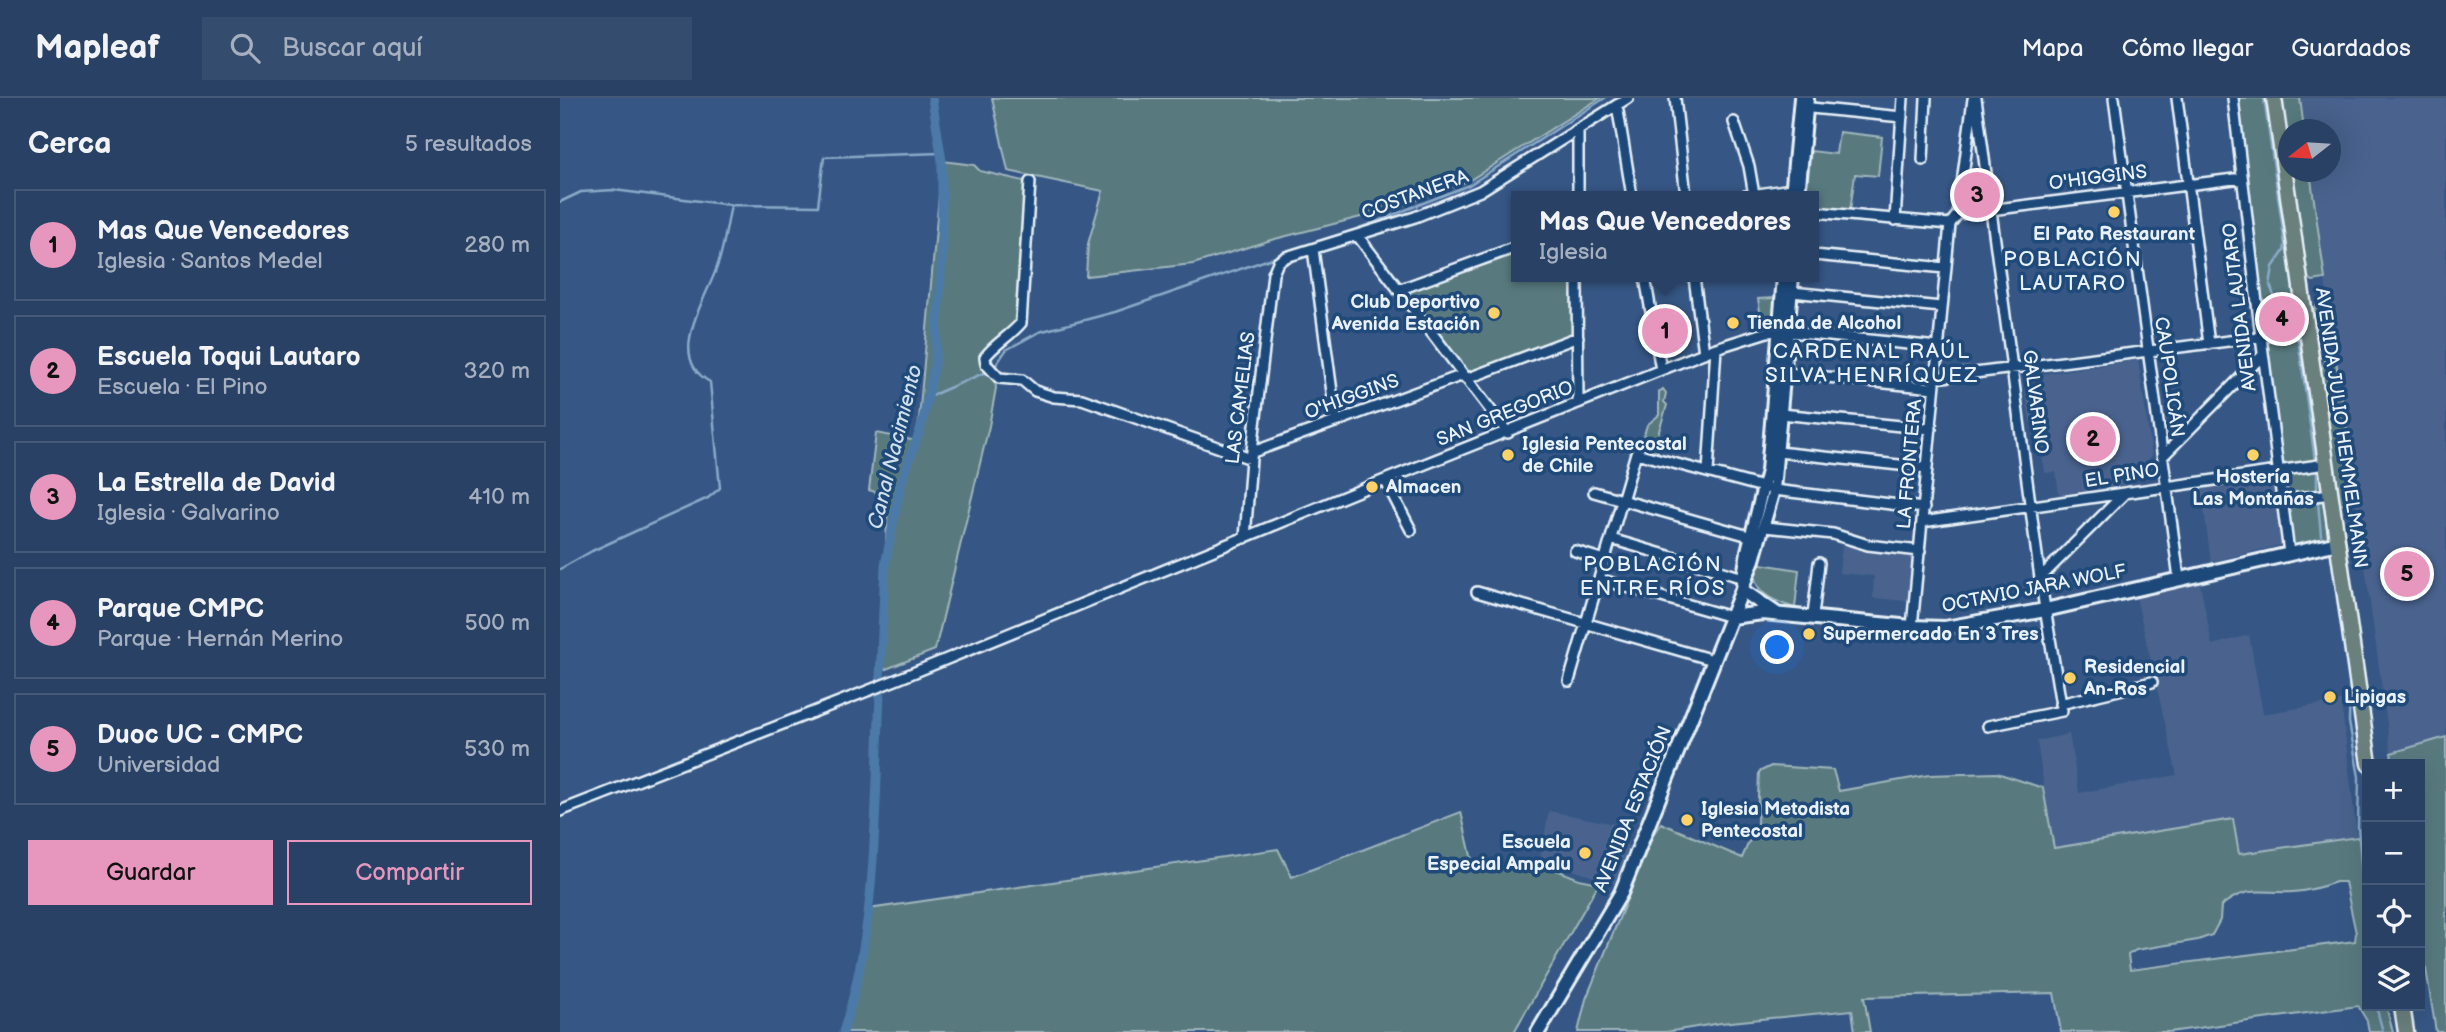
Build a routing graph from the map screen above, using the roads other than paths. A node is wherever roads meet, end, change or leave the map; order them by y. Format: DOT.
graph roads {
  1 [pos="1628,98"];
  2 [pos="1675,98"];
  3 [pos="1903,98"];
  4 [pos="1926,98"];
  5 [pos="1975,98"];
  6 [pos="2114,98"];
  7 [pos="2177,98"];
  8 [pos="2233,98"];
  9 [pos="2274,98"];
  10 [pos="1804,103"];
  11 [pos="1617,105"];
  12 [pos="1902,117"];
  13 [pos="1734,122"];
  14 [pos="1578,129"];
  15 [pos="1923,160"];
  16 [pos="2242,178"];
  17 [pos="1030,182"];
  18 [pos="2188,184"];
  19 [pos="1578,191"];
  20 [pos="1631,191"];
  21 [pos="1685,191"];
  22 [pos="1749,191"];
  23 [pos="1795,191"];
  24 [pos="2126,192"];
  25 [pos="1992,209"];
  26 [pos="1819,212"];
  27 [pos="1958,214"];
  28 [pos="1895,220"];
  29 [pos="1950,225"];
  30 [pos="1357,235"];
  31 [pos="1313,249"];
  32 [pos="1511,249"];
  33 [pos="1819,255"];
  34 [pos="1278,262"];
  35 [pos="1945,268"];
  36 [pos="1577,282"];
  37 [pos="1646,282"];
  38 [pos="1695,282"];
  39 [pos="1783,282"];
  40 [pos="1792,282"];
  41 [pos="1398,290"];
  42 [pos="1791,292"];
  43 [pos="1941,307"];
  44 [pos="1784,331"];
  45 [pos="2308,331"];
  46 [pos="1577,337"];
  47 [pos="2261,337"];
  48 [pos="2210,344"];
  49 [pos="1938,347"];
  50 [pos="1716,348"];
  51 [pos="2147,352"];
  52 [pos="1704,353"];
  53 [pos="2263,355"];
  54 [pos="2013,369"];
  55 [pos="1661,370"];
  56 [pos="1781,372"];
  57 [pos="1464,377"];
  58 [pos="1934,383"];
  59 [pos="1578,403"];
  60 [pos="1781,414"];
  61 [pos="1336,422"];
  62 [pos="1931,429"];
  63 [pos="1508,433"];
  64 [pos="1778,452"];
  65 [pos="1252,456"];
  66 [pos="2162,456"];
  67 [pos="2326,464"];
  68 [pos="1927,468"];
  69 [pos="2279,471"];
  70 [pos="1708,472"];
  71 [pos="1385,480"];
  72 [pos="2167,486"];
  73 [pos="1769,489"];
  74 [pos="1594,492"];
  75 [pos="2125,493"];
  76 [pos="2331,494"];
  77 [pos="1622,499"];
  78 [pos="2283,500"];
  79 [pos="1924,508"];
  80 [pos="2031,508"];
  81 [pos="1922,522"];
  82 [pos="1411,530"];
  83 [pos="1759,534"];
  84 [pos="1245,538"];
  85 [pos="1611,540"];
  86 [pos="2338,543"];
  87 [pos="1575,551"];
  88 [pos="1920,551"];
  89 [pos="2289,553"];
  90 [pos="1604,560"];
  91 [pos="1819,563"];
  92 [pos="2040,578"];
  93 [pos="1598,579"];
  94 [pos="2179,579"];
  95 [pos="1744,582"];
  96 [pos="1477,592"];
  97 [pos="2045,610"];
  98 [pos="1777,614"];
  99 [pos="1813,616"];
  100 [pos="1731,617"];
  101 [pos="1586,623"];
  102 [pos="1912,627"];
  103 [pos="1713,660"];
  104 [pos="1569,681"];
  105 [pos="2152,682"];
  106 [pos="2061,707"];
  107 [pos="1988,726"];
  108 [pos="2368,759"];
  109 [pos="560,811"];
  110 [pos="2403,1011"];
  111 [pos="1538,1032"];
  112 [pos="2406,1032"];
  1 -- 11 [label="street, COSTANERA"];
  2 -- 21 [label="street"];
  3 -- 12 [label="street"];
  4 -- 15 [label="street"];
  5 -- 25 [label="street, GALVARINO"];
  5 -- 27 [label="street, LA FRONTERA"];
  6 -- 24 [label="street, CAUPOLICÁN"];
  7 -- 18 [label="street"];
  8 -- 16 [label="street, AVENIDA LAUTARO"];
  9 -- 45 [label="highway, AVENIDA JULIO HEMMELMANN"];
  10 -- 12 [label="street"];
  10 -- 23 [label="street"];
  11 -- 14 [label="street, COSTANERA"];
  11 -- 20 [label="street"];
  12 -- 28 [label="street"];
  13 -- 22 [label="street"];
  14 -- 19 [label="street"];
  14 -- 30 [label="street, COSTANERA"];
  16 -- 18 [label="street, O'HIGGINS"];
  16 -- 47 [label="street, AVENIDA LAUTARO"];
  17 -- 65 [label="street"];
  18 -- 24 [label="street, O'HIGGINS"];
  18 -- 48 [label="street"];
  24 -- 25 [label="street, O'HIGGINS"];
  24 -- 51 [label="street, CAUPOLICÁN"];
  25 -- 27 [label="street, O'HIGGINS"];
  25 -- 54 [label="street, GALVARINO"];
  26 -- 28 [label="street"];
  27 -- 29 [label="street, LA FRONTERA"];
  28 -- 29 [label="street"];
  29 -- 35 [label="street, LA FRONTERA"];
  30 -- 31 [label="street, COSTANERA"];
  30 -- 41 [label="street"];
  31 -- 34 [label="street, COSTANERA"];
  31 -- 61 [label="street"];
  32 -- 41 [label="street"];
  33 -- 35 [label="street"];
  34 -- 65 [label="street, LAS CAMELIAS"];
  35 -- 43 [label="street, LA FRONTERA"];
  36 -- 46 [label="street"];
  37 -- 55 [label="street"];
  38 -- 52 [label="street"];
  39 -- 44 [label="street, AVENIDA ESTACIÓN"];
  40 -- 42 [label="street, AVENIDA ESTACIÓN"];
  41 -- 57 [label="street"];
  42 -- 43 [label="street"];
  42 -- 44 [label="street, AVENIDA ESTACIÓN"];
  43 -- 49 [label="street, LA FRONTERA"];
  44 -- 49 [label="street, SAN GREGORIO"];
  44 -- 50 [label="street, SAN GREGORIO"];
  44 -- 56 [label="street, AVENIDA ESTACIÓN"];
  45 -- 47 [label="street"];
  45 -- 67 [label="highway, AVENIDA JULIO HEMMELMANN"];
  46 -- 57 [label="street, O'HIGGINS"];
  46 -- 59 [label="street"];
  47 -- 48 [label="street"];
  47 -- 53 [label="street, AVENIDA LAUTARO"];
  48 -- 51 [label="street"];
  49 -- 58 [label="street, LA FRONTERA"];
  50 -- 52 [label="street, SAN GREGORIO"];
  50 -- 70 [label="street"];
  51 -- 54 [label="street"];
  51 -- 66 [label="street, CAUPOLICÁN"];
  52 -- 55 [label="street, SAN GREGORIO"];
  53 -- 66 [label="street"];
  53 -- 69 [label="street, AVENIDA LAUTARO"];
  54 -- 58 [label="street"];
  54 -- 80 [label="street, GALVARINO"];
  55 -- 59 [label="street, SAN GREGORIO"];
  56 -- 58 [label="street"];
  56 -- 60 [label="street, AVENIDA ESTACIÓN"];
  56 -- 73 [label="street, AVENIDA ESTACIÓN"];
  57 -- 61 [label="street, O'HIGGINS"];
  57 -- 63 [label="street"];
  58 -- 62 [label="street, LA FRONTERA"];
  59 -- 63 [label="street, SAN GREGORIO"];
  60 -- 62 [label="street"];
  60 -- 64 [label="street, AVENIDA ESTACIÓN"];
  61 -- 65 [label="street, O'HIGGINS"];
  62 -- 68 [label="street, LA FRONTERA"];
  63 -- 71 [label="street, SAN GREGORIO"];
  64 -- 68 [label="street"];
  64 -- 73 [label="street, AVENIDA ESTACIÓN"];
  65 -- 84 [label="street, LAS CAMELIAS"];
  66 -- 72 [label="street, CAUPOLICÁN"];
  67 -- 69 [label="street, EL PINO"];
  67 -- 76 [label="highway, AVENIDA JULIO HEMMELMANN"];
  68 -- 79 [label="street, LA FRONTERA"];
  69 -- 72 [label="street, EL PINO"];
  69 -- 78 [label="street, AVENIDA LAUTARO"];
  70 -- 73 [label="street"];
  70 -- 77 [label="street"];
  71 -- 82 [label="street"];
  71 -- 84 [label="street, SAN GREGORIO"];
  72 -- 75 [label="street, EL PINO"];
  72 -- 94 [label="street, CAUPOLICÁN"];
  73 -- 79 [label="street"];
  73 -- 83 [label="street, AVENIDA ESTACIÓN"];
  73 -- 83 [label="street, AVENIDA ESTACIÓN"];
  74 -- 77 [label="street"];
  75 -- 80 [label="street, EL PINO"];
  75 -- 92 [label="street"];
  76 -- 78 [label="street"];
  76 -- 86 [label="highway, AVENIDA JULIO HEMMELMANN"];
  77 -- 83 [label="street"];
  77 -- 85 [label="street"];
  78 -- 89 [label="street, AVENIDA LAUTARO"];
  79 -- 81 [label="street, LA FRONTERA"];
  80 -- 81 [label="street, EL PINO"];
  80 -- 92 [label="street, GALVARINO"];
  81 -- 88 [label="street, LA FRONTERA"];
  83 -- 88 [label="street"];
  83 -- 95 [label="street, AVENIDA ESTACIÓN"];
  84 -- 109 [label="street, SAN GREGORIO"];
  85 -- 90 [label="street"];
  85 -- 95 [label="street"];
  86 -- 89 [label="main road, OCTAVIO JARA WOLF"];
  86 -- 108 [label="highway, AVENIDA JULIO HEMMELMANN"];
  87 -- 90 [label="street"];
  88 -- 102 [label="street, LA FRONTERA"];
  89 -- 94 [label="main road, OCTAVIO JARA WOLF"];
  90 -- 93 [label="street"];
  91 -- 99 [label="street"];
  92 -- 97 [label="street, GALVARINO"];
  93 -- 100 [label="street"];
  93 -- 101 [label="street"];
  94 -- 97 [label="main road, OCTAVIO JARA WOLF"];
  95 -- 98 [label="main road"];
  95 -- 100 [label="main road, AVENIDA ESTACIÓN"];
  96 -- 101 [label="street"];
  97 -- 102 [label="main road, OCTAVIO JARA WOLF"];
  97 -- 106 [label="street, GALVARINO"];
  98 -- 99 [label="main road, OCTAVIO JARA WOLF"];
  98 -- 100 [label="main road, OCTAVIO JARA WOLF"];
  99 -- 102 [label="main road, OCTAVIO JARA WOLF"];
  100 -- 103 [label="main road, AVENIDA ESTACIÓN"];
  101 -- 103 [label="street"];
  101 -- 104 [label="street"];
  103 -- 111 [label="main road, AVENIDA ESTACIÓN"];
  105 -- 106 [label="street"];
  106 -- 107 [label="street"];
  110 -- 112 [label="highway"];
}
